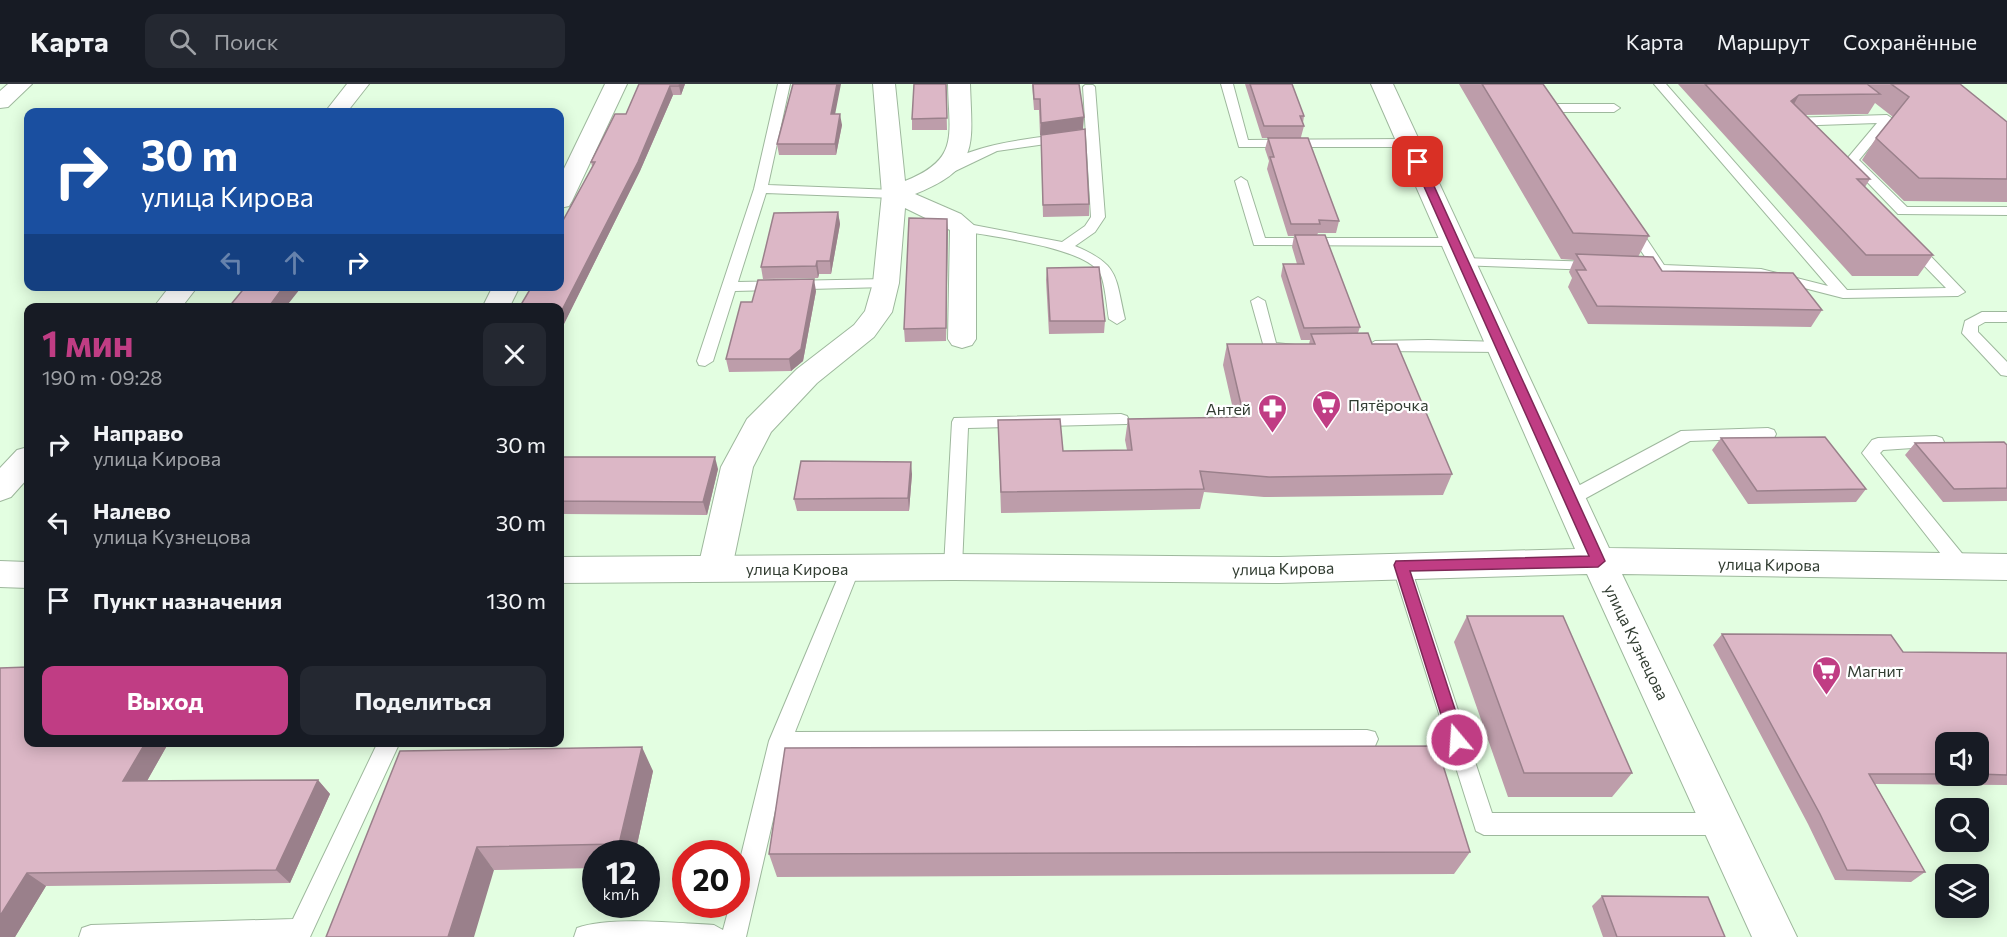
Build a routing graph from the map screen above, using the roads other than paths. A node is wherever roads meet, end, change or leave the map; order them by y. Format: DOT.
graph roads {
  1 [pos="21,84"];
  2 [pos="358,84"];
  3 [pos="616,84"];
  4 [pos="784,84"];
  5 [pos="884,84"];
  6 [pos="959,84"];
  7 [pos="1227,84"];
  8 [pos="1382,84"];
  9 [pos="1660,84"];
  10 [pos="1089,87"];
  11 [pos="0,102"];
  12 [pos="1867,105"];
  13 [pos="339,108"];
  14 [pos="1614,108"];
  15 [pos="1887,119"];
  16 [pos="1092,134"];
  17 [pos="1571,136"];
  18 [pos="1804,137"];
  19 [pos="1409,143"];
  20 [pos="944,171"];
  21 [pos="1241,181"];
  22 [pos="761,189"];
  23 [pos="564,193"];
  24 [pos="894,194"];
  25 [pos="2007,211"];
  26 [pos="1622,212"];
  27 [pos="963,227"];
  28 [pos="1902,235"];
  29 [pos="1065,247"];
  30 [pos="1459,252"];
  31 [pos="1660,269"];
  32 [pos="886,283"];
  33 [pos="730,287"];
  34 [pos="181,291"];
  35 [pos="1843,294"];
  36 [pos="1258,301"];
  37 [pos="170,303"];
  38 [pos="2007,317"];
  39 [pos="1117,319"];
  40 [pos="962,339"];
  41 [pos="1360,346"];
  42 [pos="1502,347"];
  43 [pos="1304,348"];
  44 [pos="705,361"];
  45 [pos="2007,371"];
  46 [pos="1121,420"];
  47 [pos="1768,434"];
  48 [pos="1936,442"];
  49 [pos="24,462"];
  50 [pos="0,489"];
  51 [pos="1571,498"];
  52 [pos="1598,561"];
  53 [pos="1401,565"];
  54 [pos="952,567"];
  55 [pos="1962,567"];
  56 [pos="2007,567"];
  57 [pos="715,568"];
  58 [pos="850,568"];
  59 [pos="564,570"];
  60 [pos="0,574"];
  61 [pos="24,575"];
  62 [pos="1367,739"];
  63 [pos="780,741"];
  64 [pos="387,747"];
  65 [pos="1723,824"];
  66 [pos="296,934"];
  67 [pos="90,937"];
  68 [pos="586,937"];
  69 [pos="714,937"];
  70 [pos="734,937"];
  71 [pos="1775,937"];
  1 -- 11 [label="main road"];
  2 -- 13 [label="main road"];
  3 -- 23 [label="main road"];
  4 -- 22 [label="lane"];
  5 -- 24 [label="main road"];
  6 -- 20 [label="main road"];
  7 -- 19 [label="lane"];
  8 -- 19 [label="main road, улица Кузнецова"];
  9 -- 35 [label="lane"];
  10 -- 16 [label="lane"];
  12 -- 15 [label="lane"];
  14 -- 17 [label="lane"];
  15 -- 18 [label="lane"];
  15 -- 25 [label="lane"];
  16 -- 20 [label="lane"];
  16 -- 29 [label="lane"];
  19 -- 30 [label="main road, улица Кузнецова"];
  20 -- 24 [label="main road"];
  21 -- 30 [label="lane"];
  22 -- 24 [label="lane"];
  22 -- 33 [label="lane"];
  24 -- 27 [label="main road"];
  24 -- 32 [label="main road"];
  26 -- 31 [label="lane"];
  27 -- 29 [label="lane"];
  27 -- 40 [label="main road"];
  28 -- 35 [label="lane"];
  29 -- 39 [label="lane"];
  30 -- 31 [label="lane"];
  30 -- 42 [label="main road, улица Кузнецова"];
  31 -- 35 [label="lane"];
  32 -- 33 [label="lane"];
  32 -- 57 [label="main road"];
  33 -- 44 [label="lane"];
  34 -- 37 [label="main road"];
  36 -- 43 [label="lane"];
  38 -- 45 [label="lane"];
  41 -- 42 [label="lane"];
  42 -- 51 [label="main road, улица Кузнецова"];
  46 -- 54 [label="lane"];
  47 -- 51 [label="lane"];
  48 -- 55 [label="lane"];
  49 -- 50 [label="main road"];
  51 -- 52 [label="main road, улица Кузнецова"];
  52 -- 53 [label="main road, улица Кирова"];
  52 -- 55 [label="main road, улица Кирова"];
  52 -- 65 [label="main road, улица Кузнецова"];
  53 -- 54 [label="main road, улица Кирова"];
  53 -- 65 [label="lane"];
  54 -- 58 [label="main road, улица Кирова"];
  55 -- 56 [label="main road, улица Кирова"];
  57 -- 58 [label="main road, улица Кирова"];
  57 -- 59 [label="main road, улица Кирова"];
  58 -- 63 [label="lane"];
  60 -- 61 [label="main road"];
  62 -- 63 [label="lane"];
  63 -- 70 [label="lane"];
  64 -- 66 [label="lane"];
  65 -- 71 [label="main road, улица Кузнецова"];
  66 -- 67 [label="lane"];
  68 -- 69 [label="lane"];
}
